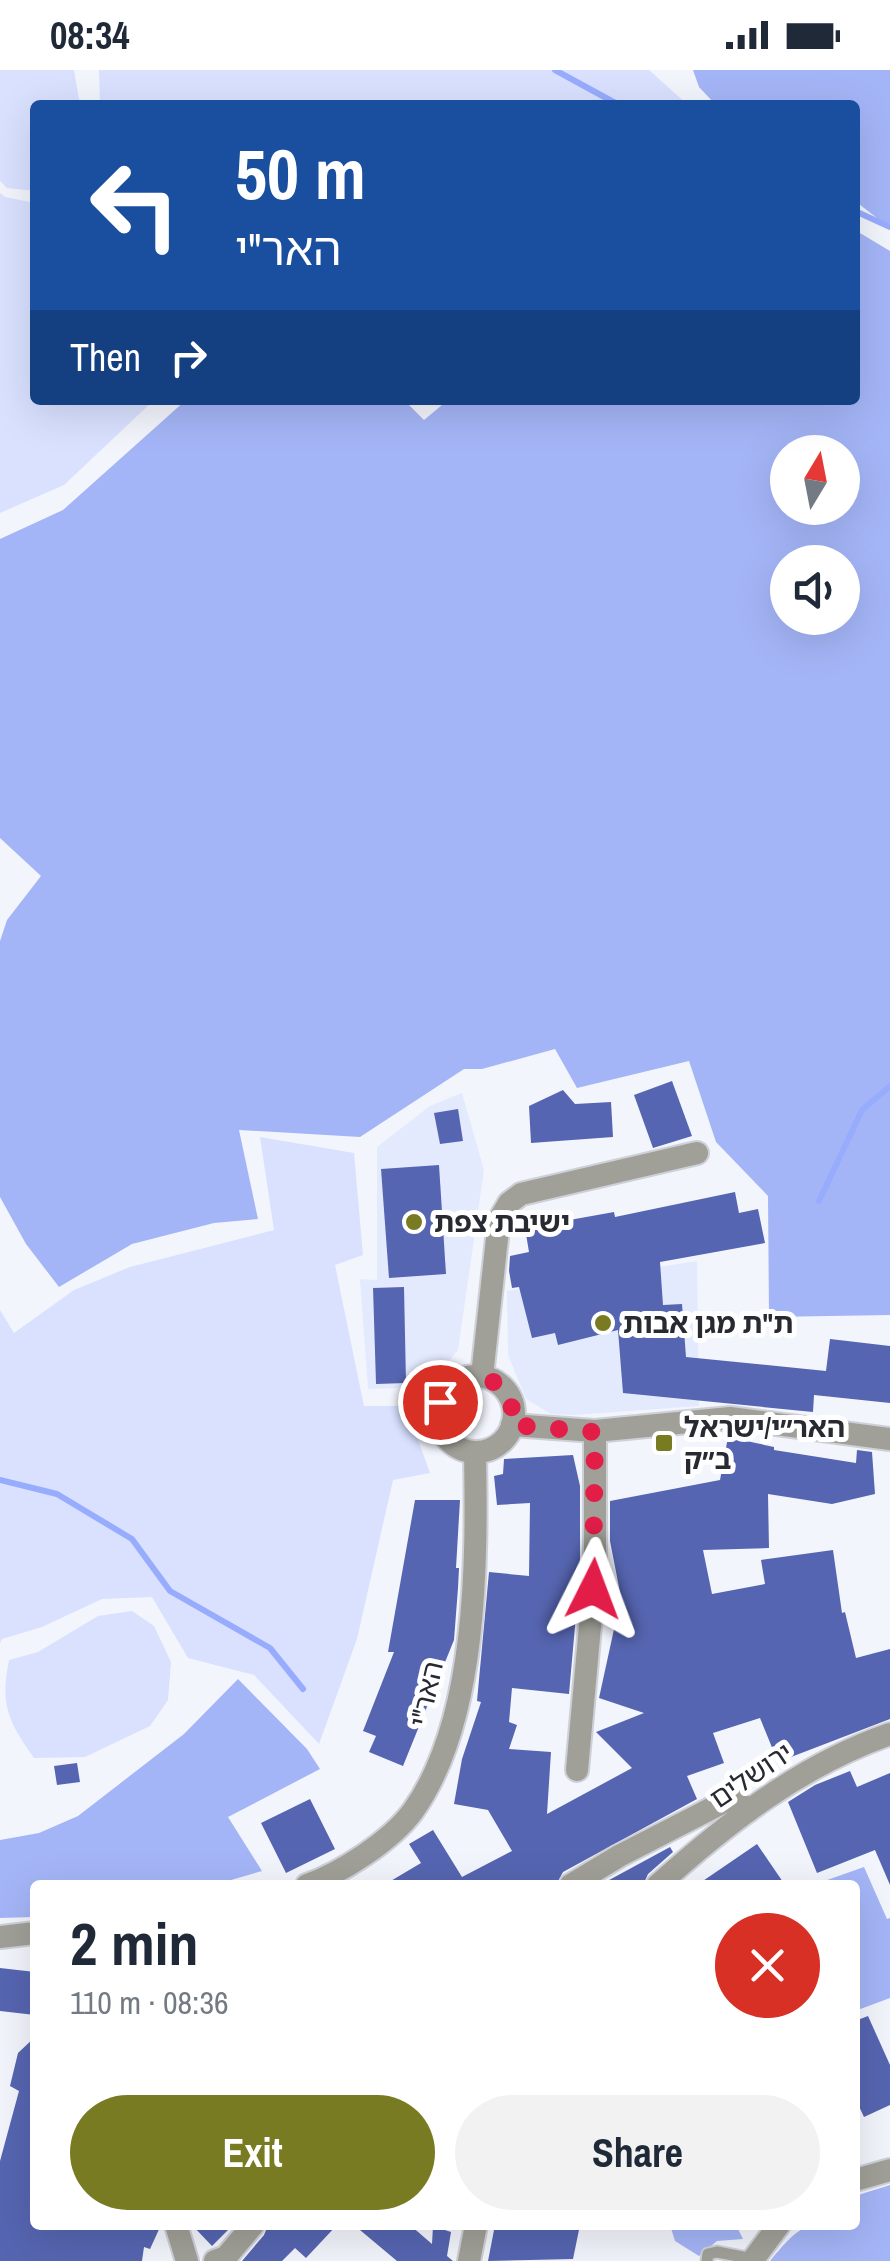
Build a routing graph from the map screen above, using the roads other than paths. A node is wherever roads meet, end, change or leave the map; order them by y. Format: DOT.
graph roads {
  1 [pos="697,1153"];
  2 [pos="482,1376"];
  3 [pos="512,1425"];
  4 [pos="595,1432"];
  5 [pos="890,1439"];
  6 [pos="475,1452"];
  7 [pos="890,1734"];
  8 [pos="578,1770"];
  9 [pos="748,1811"];
  10 [pos="321,1880"];
  11 [pos="579,1880"];
  12 [pos="664,1880"];
  13 [pos="30,1934"];
  14 [pos="0,1937"];
  15 [pos="890,2170"];
  16 [pos="860,2179"];
  17 [pos="178,2230"];
  18 [pos="248,2230"];
  19 [pos="475,2230"];
  20 [pos="772,2230"];
  21 [pos="220,2259"];
  22 [pos="752,2260"];
  23 [pos="187,2261"];
  24 [pos="468,2261"];
  25 [pos="706,2261"];
  1 -- 2 [label="street"];
  2 -- 3 [label="street"];
  2 -- 6 [label="street"];
  3 -- 4 [label="street"];
  3 -- 6 [label="street"];
  4 -- 5 [label="street"];
  4 -- 8 [label="street"];
  6 -- 10 [label="street, האר\"י"];
  7 -- 9 [label="street, ירושלים"];
  9 -- 11 [label="street"];
  9 -- 12 [label="street, ירושלים"];
  13 -- 14 [label="street"];
  15 -- 16 [label="street"];
  17 -- 23 [label="street"];
  18 -- 21 [label="street"];
  19 -- 24 [label="street"];
  20 -- 22 [label="street"];
  22 -- 25 [label="lane"];
}
